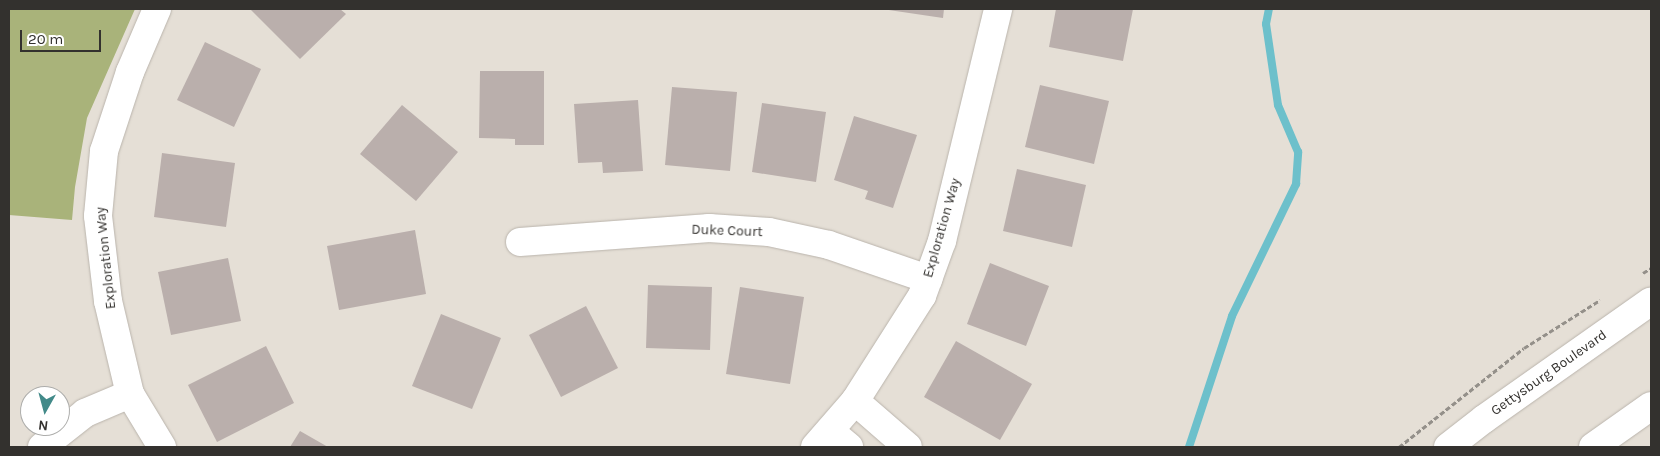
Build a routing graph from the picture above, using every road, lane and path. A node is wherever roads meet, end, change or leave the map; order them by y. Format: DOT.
graph roads {
  1 [pos="158,9"];
  2 [pos="998,9"];
  3 [pos="520,242"];
  4 [pos="1651,268"];
  5 [pos="1635,278"];
  6 [pos="928,279"];
  7 [pos="1603,299"];
  8 [pos="1651,301"];
  9 [pos="130,394"];
  10 [pos="855,401"];
  11 [pos="1651,406"];
  12 [pos="831,442"];
  13 [pos="42,447"];
  14 [pos="162,447"];
  15 [pos="908,447"];
  16 [pos="1399,447"];
  17 [pos="1448,447"];
  18 [pos="1593,447"];
  1 -- 9 [label="street, Exploration Way"];
  2 -- 6 [label="street, Exploration Way"];
  3 -- 6 [label="street, Duke Court"];
  4 -- 5 [label="path"];
  6 -- 10 [label="street, Exploration Way"];
  7 -- 16 [label="path"];
  8 -- 17 [label="street, Gettysburg Boulevard"];
  9 -- 13 [label="street"];
  9 -- 14 [label="street, Exploration Way"];
  10 -- 12 [label="street, Exploration Way"];
  10 -- 15 [label="street"];
  11 -- 18 [label="street"];
}
